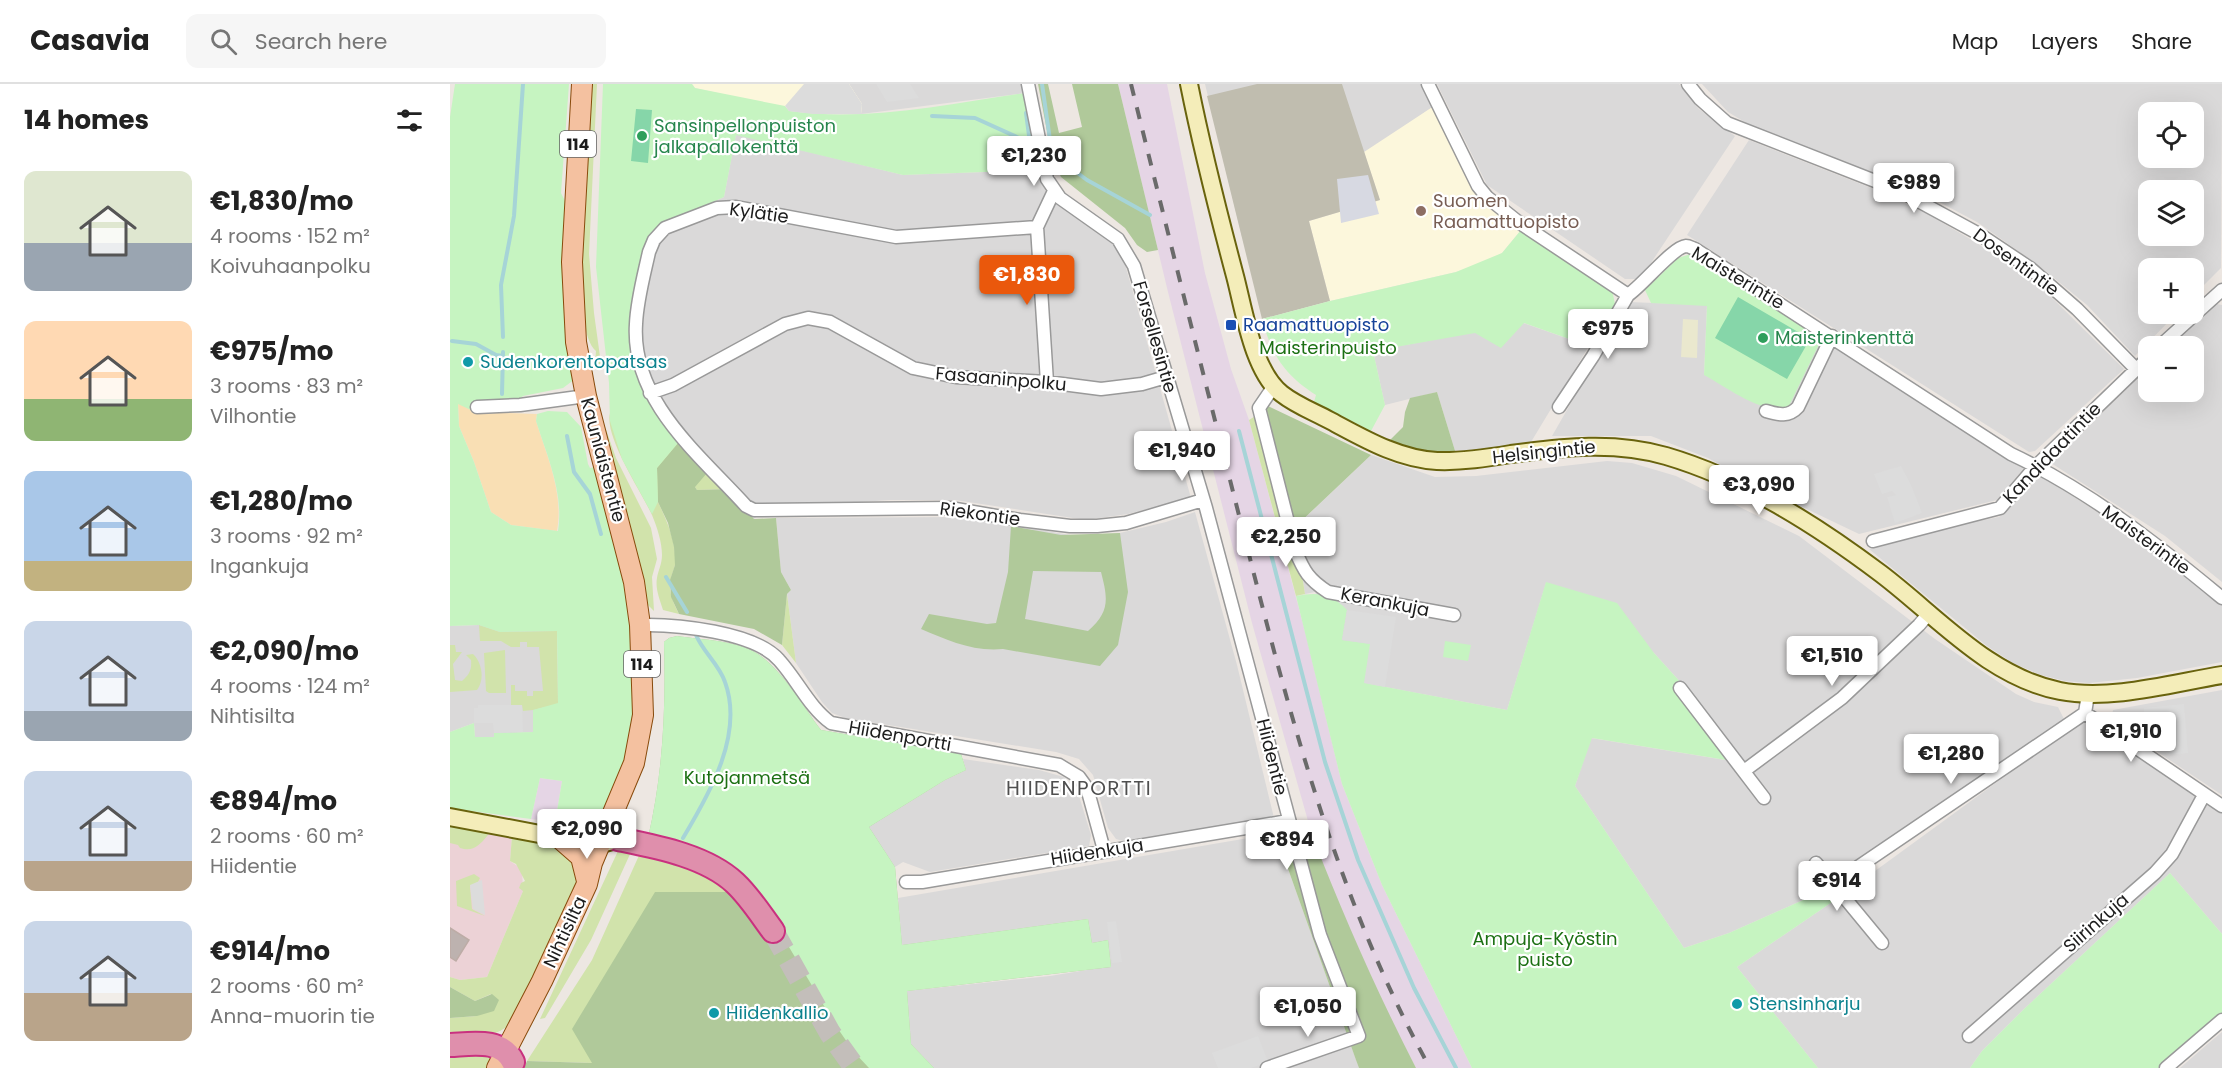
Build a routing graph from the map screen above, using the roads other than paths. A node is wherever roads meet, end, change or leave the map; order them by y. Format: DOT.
graph roads {
  1 [pos="582,84"];
  2 [pos="1028,84"];
  3 [pos="1189,84"];
  4 [pos="1428,84"];
  5 [pos="1688,84"];
  6 [pos="1054,191"];
  7 [pos="1037,227"];
  8 [pos="2222,290"];
  9 [pos="1628,295"];
  10 [pos="1832,336"];
  11 [pos="2171,336"];
  12 [pos="2136,369"];
  13 [pos="1166,377"];
  14 [pos="1047,382"];
  15 [pos="1274,386"];
  16 [pos="650,393"];
  17 [pos="586,396"];
  18 [pos="477,407"];
  19 [pos="1559,407"];
  20 [pos="1766,411"];
  21 [pos="2036,466"];
  22 [pos="1203,500"];
  23 [pos="754,510"];
  24 [pos="1873,541"];
  25 [pos="2222,598"];
  26 [pos="1930,612"];
  27 [pos="1454,615"];
  28 [pos="640,626"];
  29 [pos="2222,675"];
  30 [pos="1680,688"];
  31 [pos="1256,692"];
  32 [pos="2088,694"];
  33 [pos="2085,713"];
  34 [pos="1744,771"];
  35 [pos="2204,795"];
  36 [pos="1764,798"];
  37 [pos="2222,806"];
  38 [pos="450,818"];
  39 [pos="1288,821"];
  40 [pos="557,836"];
  41 [pos="608,839"];
  42 [pos="1104,850"];
  43 [pos="1816,863"];
  44 [pos="906,882"];
  45 [pos="587,884"];
  46 [pos="1833,884"];
  47 [pos="773,931"];
  48 [pos="1882,943"];
  49 [pos="2222,1020"];
  50 [pos="1969,1036"];
  51 [pos="450,1045"];
  52 [pos="506,1062"];
  53 [pos="1267,1068"];
  54 [pos="2166,1068"];
  1 -- 17 [label="main road, Kauniaistentie / 114"];
  2 -- 6 [label="street"];
  3 -- 15 [label="main road, Helsingintie"];
  4 -- 9 [label="street"];
  5 -- 12 [label="street, Dosentintie"];
  6 -- 7 [label="street"];
  6 -- 13 [label="street, Forsellesintie"];
  7 -- 14 [label="street"];
  7 -- 16 [label="street, Kylätie"];
  8 -- 11 [label="street"];
  9 -- 10 [label="street, Maisterintie"];
  9 -- 19 [label="street"];
  10 -- 20 [label="street"];
  10 -- 21 [label="street, Maisterintie"];
  12 -- 21 [label="street, Kandidaatintie"];
  13 -- 14 [label="street, Fasaaninpolku"];
  13 -- 22 [label="street, Forsellesintie"];
  14 -- 16 [label="street, Fasaaninpolku"];
  15 -- 26 [label="main road, Helsingintie"];
  15 -- 27 [label="street, Kerankuja"];
  16 -- 23 [label="street, Kylätie"];
  17 -- 18 [label="street"];
  17 -- 28 [label="main road, Kauniaistentie / 114"];
  21 -- 24 [label="street, Kandidaatintie"];
  21 -- 25 [label="street, Maisterintie"];
  22 -- 23 [label="street, Riekontie"];
  22 -- 31 [label="street, Forsellesintie"];
  26 -- 32 [label="main road, Helsingintie"];
  26 -- 34 [label="street"];
  28 -- 41 [label="main road, Kauniaistentie / 114"];
  28 -- 42 [label="street, Hiidenportti"];
  29 -- 32 [label="main road, Helsingintie"];
  30 -- 34 [label="street"];
  31 -- 39 [label="street, Hiidentie"];
  32 -- 33 [label="street"];
  33 -- 35 [label="street"];
  33 -- 46 [label="street"];
  34 -- 36 [label="street"];
  35 -- 37 [label="street"];
  35 -- 50 [label="street, Siirinkuja"];
  38 -- 40 [label="main road"];
  39 -- 42 [label="street, Hiidenkuja"];
  39 -- 53 [label="street, Hiidentie"];
  40 -- 41 [label="main road"];
  40 -- 45 [label="main road"];
  41 -- 45 [label="main road, Nihtisilta / 114"];
  41 -- 47 [label="highway"];
  42 -- 44 [label="street, Hiidenkuja"];
  43 -- 46 [label="street"];
  45 -- 52 [label="main road, Nihtisilta / 114"];
  46 -- 48 [label="street"];
  49 -- 54 [label="street"];
  51 -- 52 [label="highway"];
}
